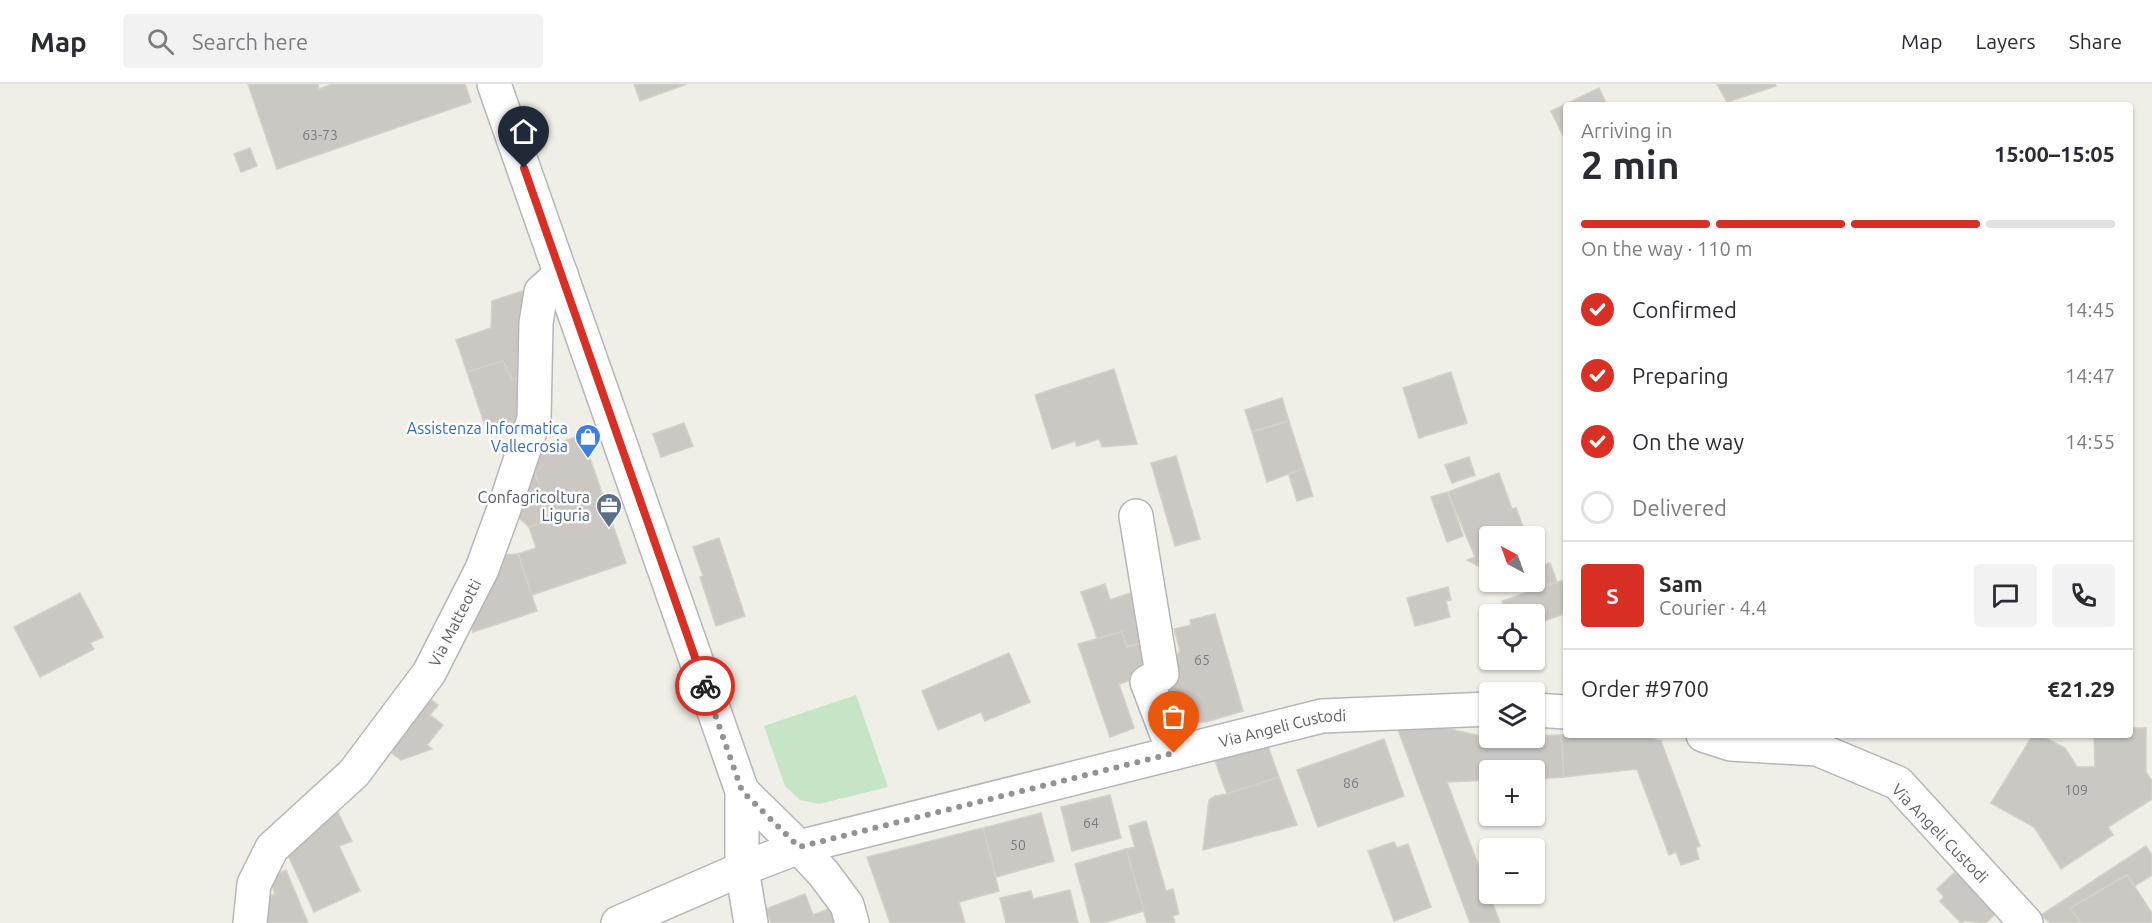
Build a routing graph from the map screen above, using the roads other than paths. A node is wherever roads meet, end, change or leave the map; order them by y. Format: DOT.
graph roads {
  1 [pos="494,84"];
  2 [pos="561,274"];
  3 [pos="1137,516"];
  4 [pos="1479,709"];
  5 [pos="1545,711"];
  6 [pos="1563,712"];
  7 [pos="1712,738"];
  8 [pos="1174,753"];
  9 [pos="742,791"];
  10 [pos="799,847"];
  11 [pos="742,869"];
  12 [pos="250,923"];
  13 [pos="618,923"];
  14 [pos="752,923"];
  15 [pos="852,923"];
  16 [pos="2026,923"];
  1 -- 2 [label="street"];
  2 -- 9 [label="street"];
  2 -- 12 [label="street, Via Matteotti"];
  3 -- 8 [label="street"];
  4 -- 8 [label="street, Via Angeli Custodi"];
  5 -- 6 [label="street"];
  7 -- 16 [label="street, Via Angeli Custodi"];
  8 -- 10 [label="street, Via Angeli Custodi"];
  9 -- 10 [label="street"];
  9 -- 11 [label="street"];
  10 -- 11 [label="street, Via Angeli Custodi"];
  10 -- 15 [label="street"];
  11 -- 13 [label="street"];
  11 -- 14 [label="street"];
}
